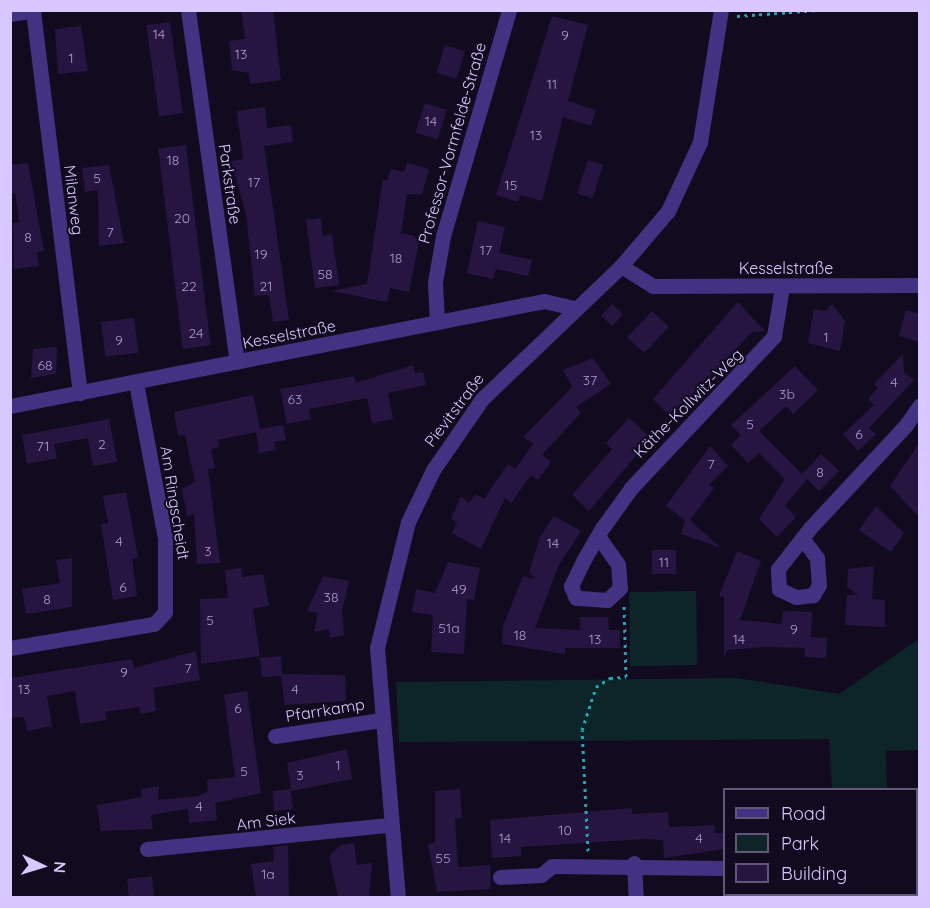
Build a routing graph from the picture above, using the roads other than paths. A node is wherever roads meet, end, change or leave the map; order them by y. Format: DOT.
graph roads {
  1 [pos="188,10"];
  2 [pos="509,10"];
  3 [pos="33,11"];
  4 [pos="10,14"];
  5 [pos="720,14"];
  6 [pos="621,266"];
  7 [pos="920,285"];
  8 [pos="782,287"];
  9 [pos="574,308"];
  10 [pos="436,322"];
  11 [pos="237,362"];
  12 [pos="136,382"];
  13 [pos="80,393"];
  14 [pos="920,405"];
  15 [pos="10,406"];
  16 [pos="598,536"];
  17 [pos="802,538"];
  18 [pos="10,648"];
  19 [pos="381,720"];
  20 [pos="275,736"];
  21 [pos="389,825"];
  22 [pos="147,849"];
  23 [pos="634,863"];
  24 [pos="723,868"];
  25 [pos="500,877"];
  26 [pos="398,897"];
  27 [pos="636,897"];
  1 -- 11 [label="street, Parkstraße"];
  2 -- 10 [label="street, Professor-Vormfelde-Straße"];
  3 -- 4 [label="street"];
  3 -- 13 [label="street, Milanweg"];
  5 -- 6 [label="street, Pievitstraße"];
  6 -- 8 [label="street, Kesselstraße"];
  6 -- 9 [label="street, Pievitstraße"];
  7 -- 8 [label="street, Kesselstraße"];
  8 -- 16 [label="street, Käthe-Kollwitz-Weg"];
  9 -- 10 [label="street, Kesselstraße"];
  9 -- 19 [label="street, Pievitstraße"];
  10 -- 11 [label="street, Kesselstraße"];
  11 -- 12 [label="street, Kesselstraße"];
  12 -- 13 [label="street, Kesselstraße"];
  12 -- 18 [label="street, Am Ringscheidt"];
  13 -- 15 [label="street, Kesselstraße"];
  14 -- 17 [label="street"];
  16 -- 16 [label="street, Käthe-Kollwitz-Weg"];
  19 -- 20 [label="street, Pfarrkamp"];
  19 -- 21 [label="street, Pievitstraße"];
  21 -- 22 [label="street, Am Siek"];
  21 -- 26 [label="street, Pievitstraße"];
  23 -- 24 [label="street"];
  23 -- 25 [label="street"];
  23 -- 27 [label="street"];
}
